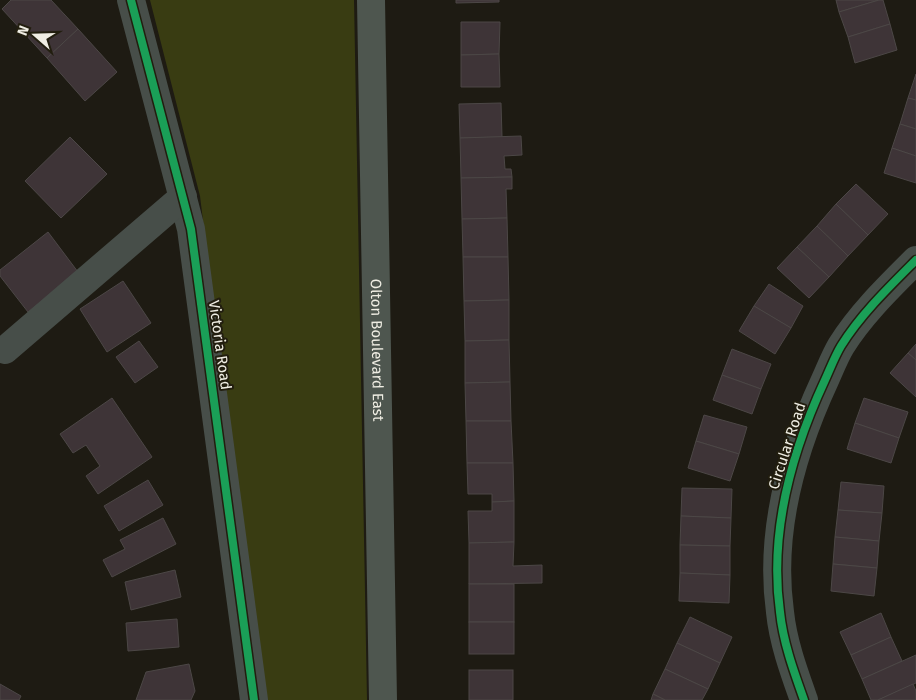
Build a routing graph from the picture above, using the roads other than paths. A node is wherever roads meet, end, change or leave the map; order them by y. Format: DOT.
graph roads {
  1 [pos="131,0"];
  2 [pos="371,0"];
  3 [pos="183,197"];
  4 [pos="916,260"];
  5 [pos="5,350"];
  6 [pos="254,700"];
  7 [pos="382,700"];
  8 [pos="804,700"];
  1 -- 3 [label="street, Victoria Road"];
  2 -- 7 [label="main road, Olton Boulevard East"];
  3 -- 5 [label="street"];
  3 -- 6 [label="street, Victoria Road"];
  4 -- 8 [label="street, Circular Road"];
}
